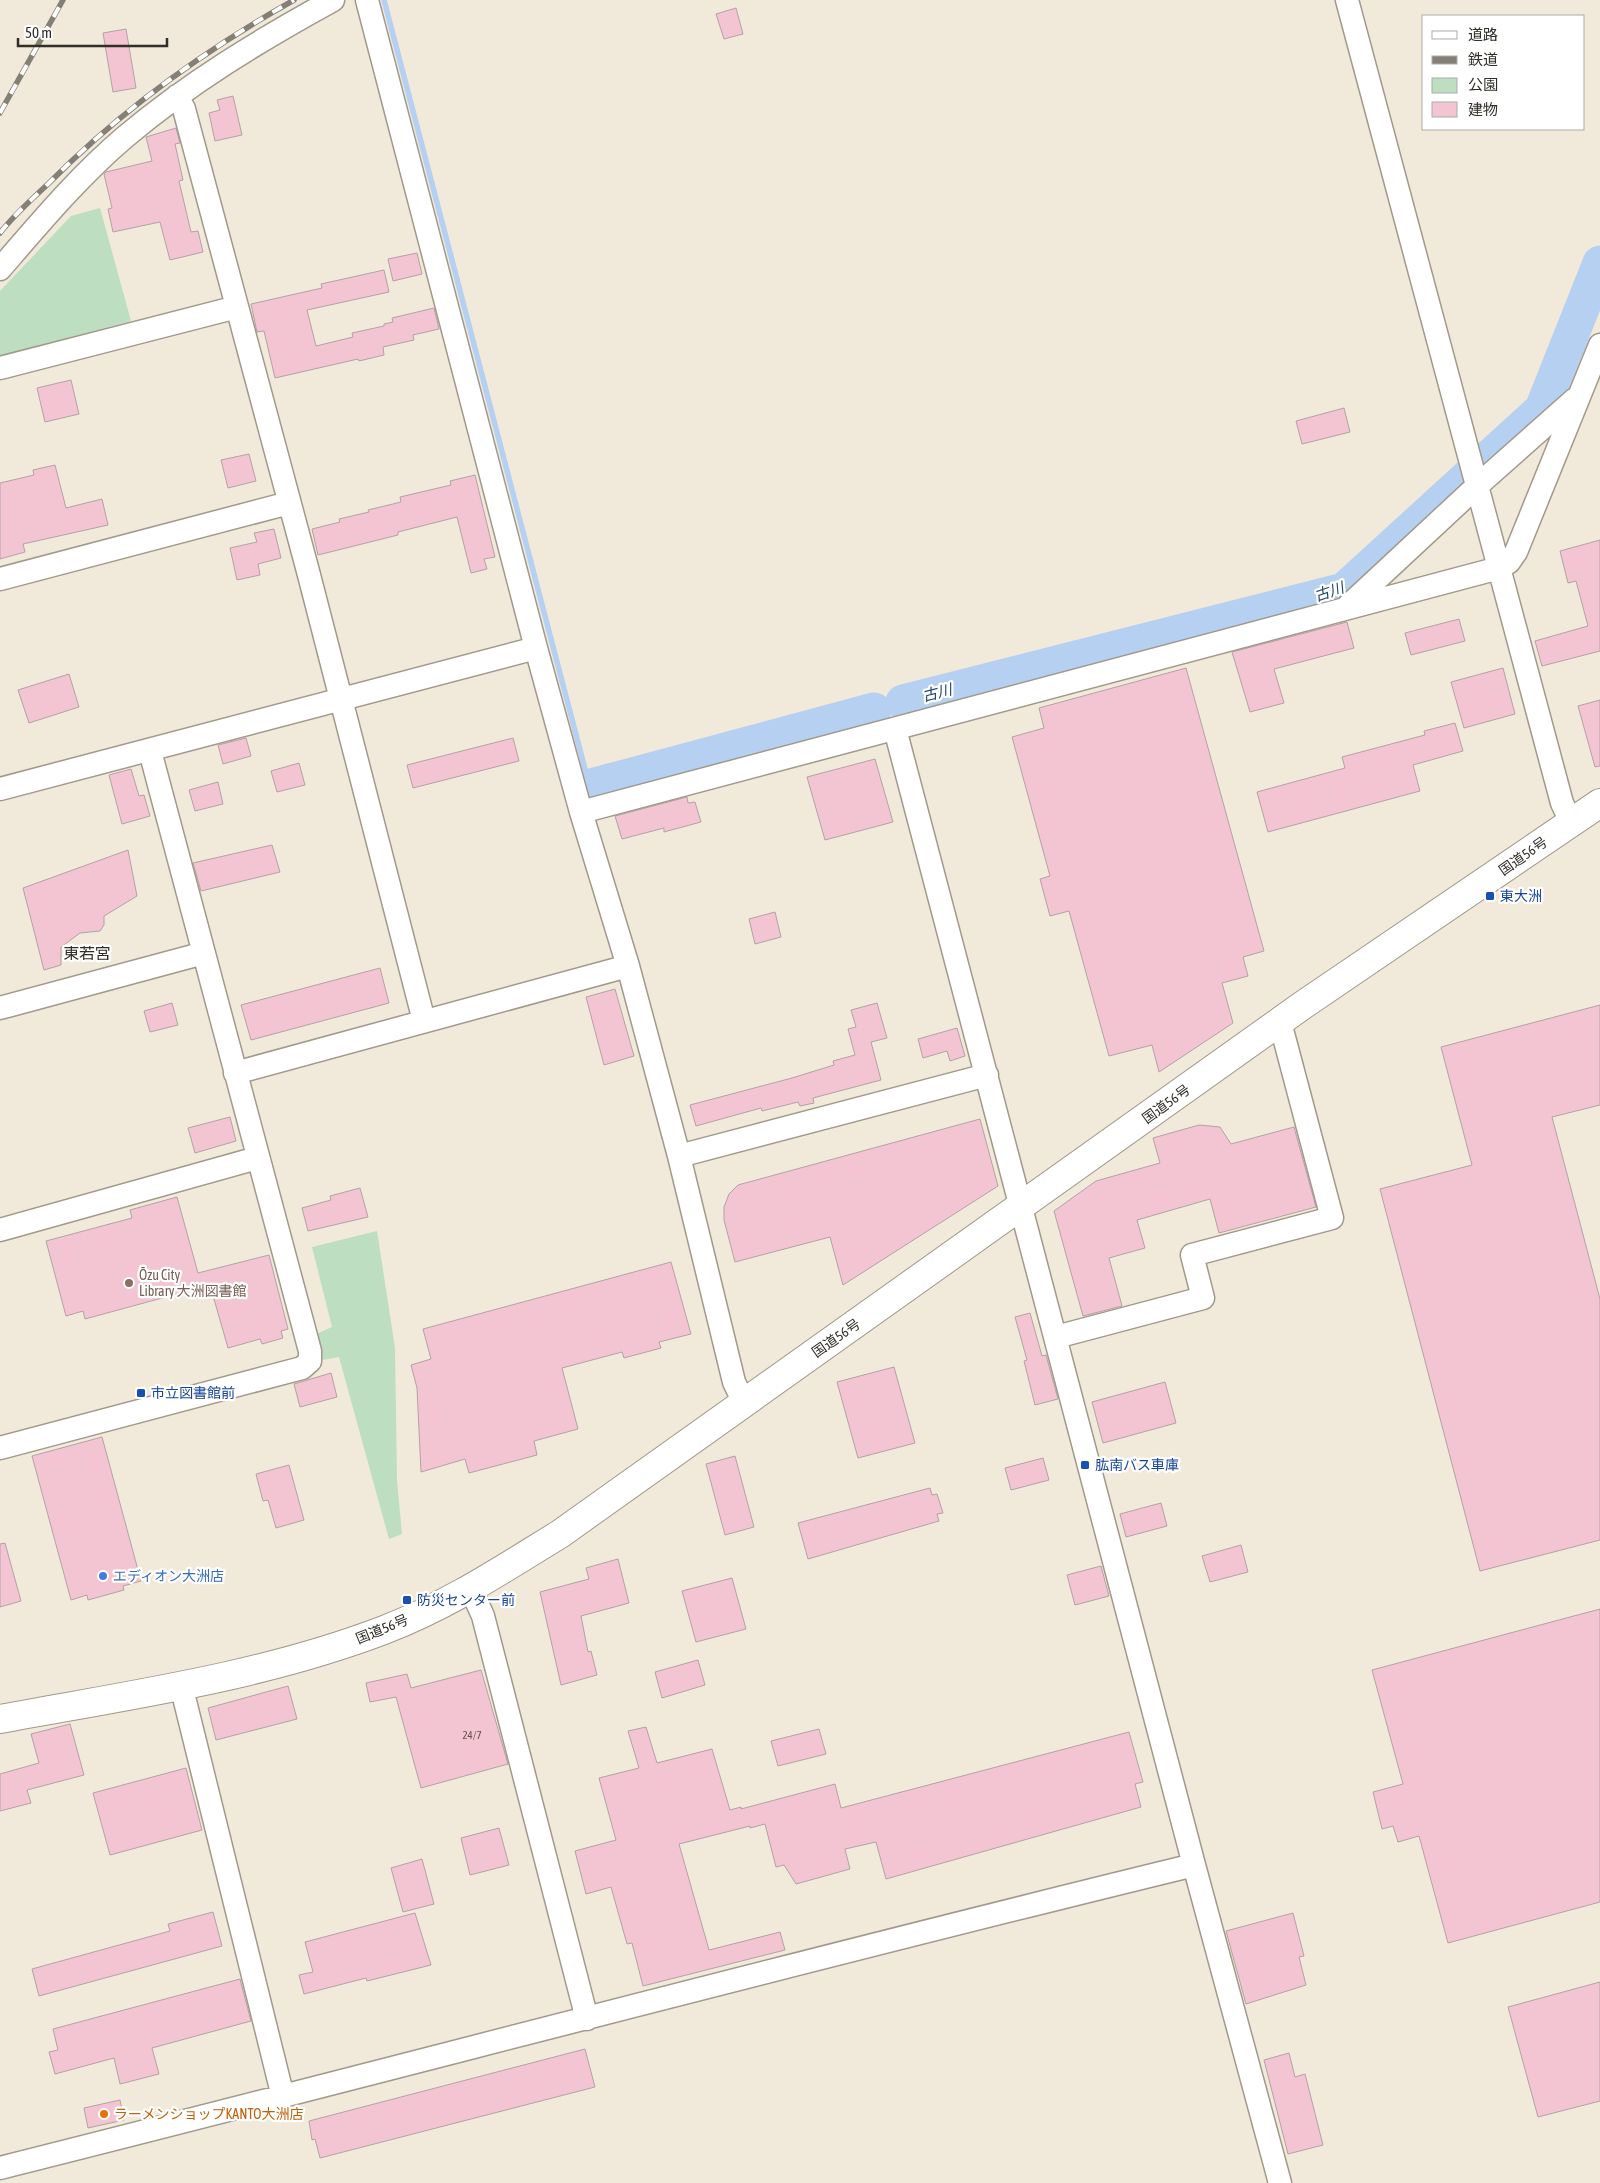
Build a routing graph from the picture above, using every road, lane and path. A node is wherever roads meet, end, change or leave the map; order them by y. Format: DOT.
graph roads {
  1 [pos="333,0"];
  2 [pos="367,0"];
  3 [pos="1347,0"];
  4 [pos="177,96"];
  5 [pos="0,269"];
  6 [pos="237,307"];
  7 [pos="1600,344"];
  8 [pos="0,368"];
  9 [pos="1579,396"];
  10 [pos="1477,486"];
  11 [pos="289,503"];
  12 [pos="1499,568"];
  13 [pos="0,579"];
  14 [pos="1345,609"];
  15 [pos="536,648"];
  16 [pos="340,701"];
  17 [pos="895,729"];
  18 [pos="150,751"];
  19 [pos="0,789"];
  20 [pos="1600,803"];
  21 [pos="581,812"];
  22 [pos="1572,822"];
  23 [pos="204,953"];
  24 [pos="628,966"];
  25 [pos="0,1008"];
  26 [pos="424,1021"];
  27 [pos="1280,1022"];
  28 [pos="235,1073"];
  29 [pos="987,1075"];
  30 [pos="678,1156"];
  31 [pos="258,1158"];
  32 [pos="1022,1206"];
  33 [pos="0,1230"];
  34 [pos="1056,1337"];
  35 [pos="744,1404"];
  36 [pos="0,1448"];
  37 [pos="471,1589"];
  38 [pos="181,1685"];
  39 [pos="0,1719"];
  40 [pos="1194,1865"];
  41 [pos="587,2019"];
  42 [pos="283,2097"];
  43 [pos="0,2168"];
  44 [pos="1280,2183"];
  1 -- 4 [label="street"];
  2 -- 15 [label="street"];
  3 -- 10 [label="street"];
  4 -- 5 [label="street"];
  4 -- 6 [label="street"];
  6 -- 8 [label="street"];
  6 -- 11 [label="street"];
  7 -- 9 [label="street"];
  9 -- 10 [label="street"];
  9 -- 12 [label="street"];
  10 -- 12 [label="street"];
  10 -- 14 [label="street"];
  11 -- 13 [label="street"];
  11 -- 16 [label="street"];
  12 -- 14 [label="street"];
  12 -- 22 [label="street"];
  14 -- 17 [label="street"];
  15 -- 16 [label="street"];
  15 -- 21 [label="street"];
  16 -- 18 [label="street"];
  16 -- 26 [label="street"];
  17 -- 21 [label="street"];
  17 -- 29 [label="street"];
  18 -- 19 [label="street"];
  18 -- 23 [label="street"];
  20 -- 22 [label="highway, 国道56号"];
  21 -- 24 [label="street"];
  22 -- 27 [label="highway, 国道56号"];
  23 -- 25 [label="street"];
  23 -- 28 [label="street"];
  24 -- 26 [label="street"];
  24 -- 30 [label="street"];
  26 -- 28 [label="street"];
  27 -- 32 [label="highway, 国道56号"];
  27 -- 34 [label="street"];
  28 -- 31 [label="street"];
  29 -- 30 [label="street"];
  29 -- 32 [label="street"];
  30 -- 35 [label="street"];
  31 -- 33 [label="street"];
  31 -- 36 [label="street"];
  32 -- 34 [label="street"];
  32 -- 35 [label="highway, 国道56号"];
  34 -- 40 [label="street"];
  35 -- 37 [label="highway, 国道56号"];
  37 -- 38 [label="highway, 国道56号"];
  37 -- 41 [label="street"];
  38 -- 39 [label="highway, 国道56号"];
  38 -- 42 [label="street"];
  40 -- 41 [label="street"];
  40 -- 44 [label="street"];
  41 -- 42 [label="street"];
  42 -- 43 [label="street"];
}
